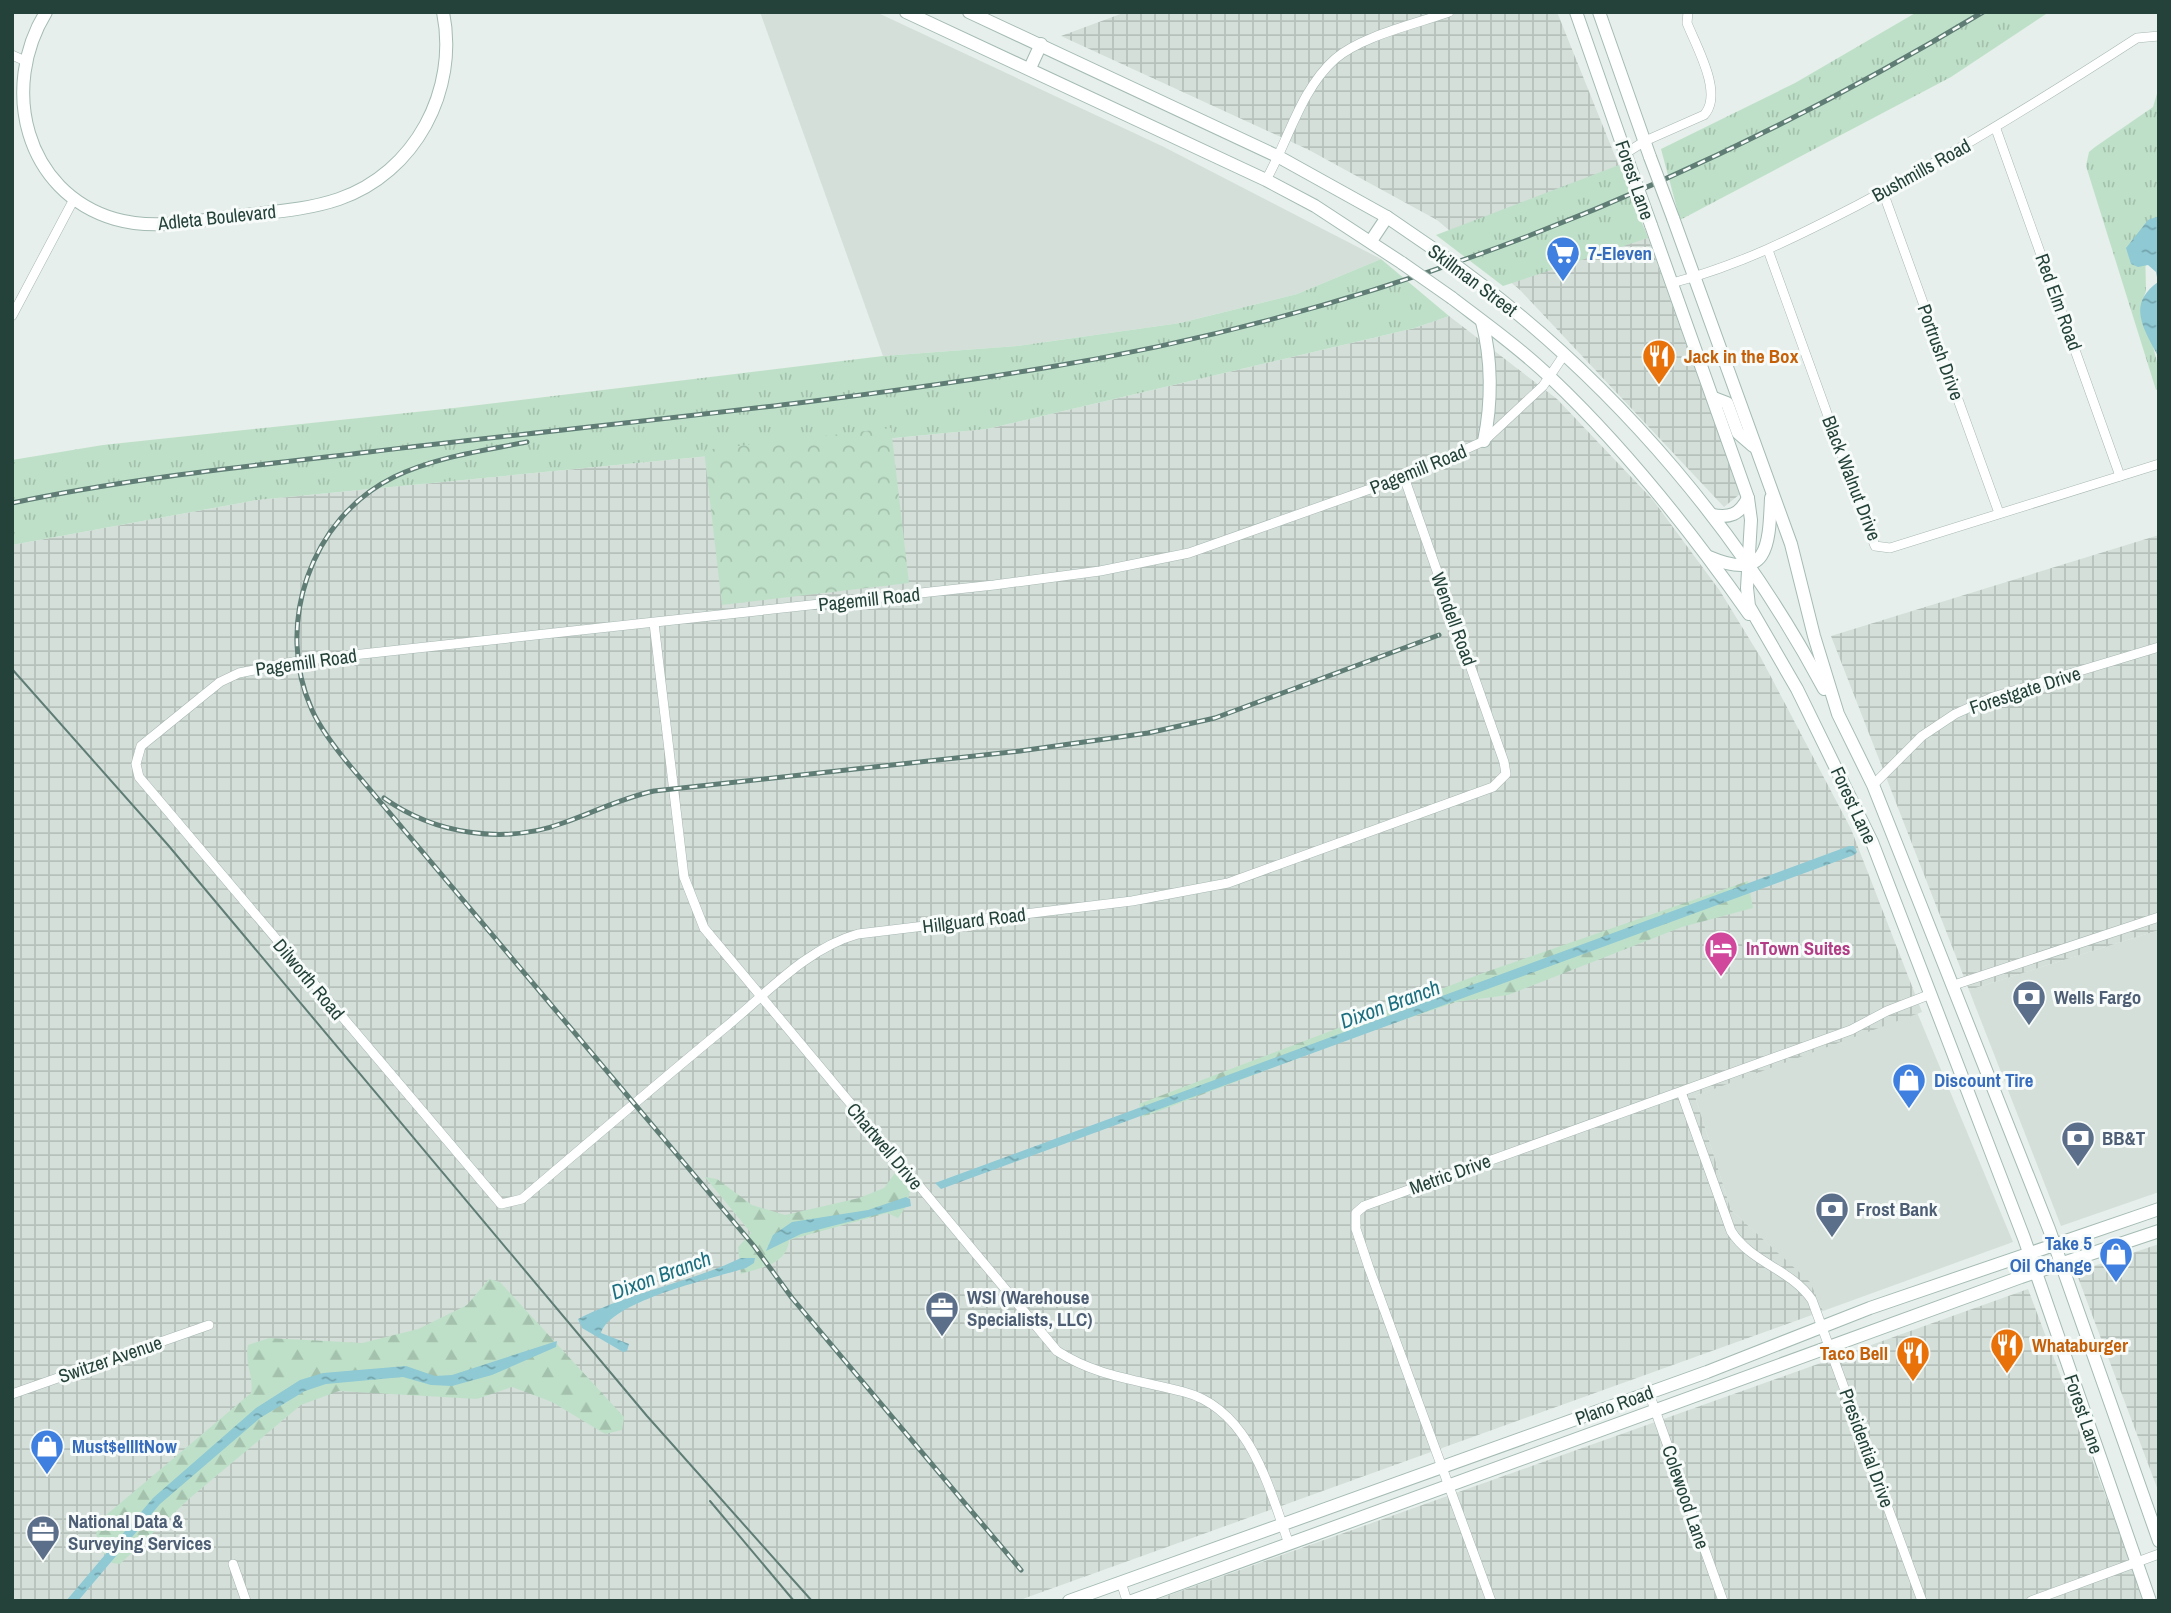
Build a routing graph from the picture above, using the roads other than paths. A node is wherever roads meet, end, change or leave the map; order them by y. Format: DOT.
graph roads {
  1 [pos="46,12"];
  2 [pos="443,12"];
  3 [pos="906,12"];
  4 [pos="969,12"];
  5 [pos="1449,12"];
  6 [pos="1576,12"];
  7 [pos="1599,12"];
  8 [pos="1688,12"];
  9 [pos="2159,36"];
  10 [pos="1041,44"];
  11 [pos="18,57"];
  12 [pos="1030,68"];
  13 [pos="1996,129"];
  14 [pos="1645,141"];
  15 [pos="1279,157"];
  16 [pos="1628,159"];
  17 [pos="1266,180"];
  18 [pos="1883,192"];
  19 [pos="74,199"];
  20 [pos="1387,217"];
  21 [pos="1371,241"];
  22 [pos="1768,250"];
  23 [pos="1693,277"];
  24 [pos="1672,283"];
  25 [pos="12,316"];
  26 [pos="1482,322"];
  27 [pos="1564,355"];
  28 [pos="1550,377"];
  29 [pos="1714,398"];
  30 [pos="1485,441"];
  31 [pos="1753,446"];
  32 [pos="2159,464"];
  33 [pos="2120,476"];
  34 [pos="1404,477"];
  35 [pos="1771,494"];
  36 [pos="1748,498"];
  37 [pos="1999,513"];
  38 [pos="1712,515"];
  39 [pos="1709,557"];
  40 [pos="1748,567"];
  41 [pos="654,623"];
  42 [pos="1756,623"];
  43 [pos="2159,647"];
  44 [pos="1838,714"];
  45 [pos="141,746"];
  46 [pos="1504,762"];
  47 [pos="1873,785"];
  48 [pos="1852,797"];
  49 [pos="2159,917"];
  50 [pos="1954,985"];
  51 [pos="1931,994"];
  52 [pos="761,998"];
  53 [pos="1681,1092"];
  54 [pos="501,1204"];
  55 [pos="2159,1209"];
  56 [pos="2159,1231"];
  57 [pos="2054,1244"];
  58 [pos="2028,1252"];
  59 [pos="2060,1265"];
  60 [pos="2034,1272"];
  61 [pos="209,1325"];
  62 [pos="1823,1325"];
  63 [pos="1830,1346"];
  64 [pos="1649,1393"];
  65 [pos="12,1394"];
  66 [pos="1656,1412"];
  67 [pos="1443,1468"];
  68 [pos="1449,1485"];
  69 [pos="1282,1525"];
  70 [pos="2159,1541"];
  71 [pos="1289,1544"];
  72 [pos="2159,1554"];
  73 [pos="2136,1562"];
  74 [pos="233,1564"];
  75 [pos="1121,1582"];
  76 [pos="246,1601"];
  77 [pos="1069,1601"];
  78 [pos="1130,1601"];
  79 [pos="1490,1601"];
  80 [pos="1723,1601"];
  81 [pos="1922,1601"];
  82 [pos="2031,1601"];
  83 [pos="2150,1601"];
  1 -- 11 [label="main road, Adleta Boulevard"];
  2 -- 19 [label="main road, Adleta Boulevard"];
  3 -- 12 [label="main road, Skillman Street"];
  4 -- 10 [label="main road, Skillman Street"];
  5 -- 15 [label="street"];
  6 -- 16 [label="main road, Forest Lane"];
  7 -- 14 [label="main road, Forest Lane"];
  8 -- 14 [label="street"];
  9 -- 13 [label="street, Bushmills Road"];
  10 -- 12 [label="main road"];
  10 -- 15 [label="main road, Skillman Street"];
  11 -- 19 [label="main road, Adleta Boulevard"];
  12 -- 17 [label="main road, Skillman Street"];
  13 -- 18 [label="street, Bushmills Road"];
  13 -- 33 [label="street, Red Elm Road"];
  14 -- 16 [label="street"];
  14 -- 23 [label="main road, Forest Lane, bridge"];
  15 -- 17 [label="street"];
  15 -- 20 [label="main road, Skillman Street"];
  16 -- 24 [label="main road, Forest Lane, bridge"];
  17 -- 21 [label="main road, Skillman Street"];
  18 -- 22 [label="street, Bushmills Road"];
  18 -- 37 [label="street, Portrush Drive"];
  19 -- 25 [label="street"];
  20 -- 21 [label="main road"];
  20 -- 27 [label="main road, Skillman Street, bridge"];
  21 -- 26 [label="main road, Skillman Street, bridge"];
  22 -- 23 [label="street, Bushmills Road"];
  22 -- 37 [label="street, Black Walnut Drive"];
  23 -- 24 [label="street, Bushmills Road"];
  23 -- 31 [label="main road, Forest Lane"];
  24 -- 29 [label="main road, Forest Lane"];
  26 -- 28 [label="main road, Skillman Street"];
  26 -- 30 [label="main road"];
  27 -- 28 [label="street, Pagemill Road"];
  27 -- 38 [label="main road, Skillman Street"];
  28 -- 30 [label="street, Pagemill Road"];
  28 -- 39 [label="main road, Skillman Street"];
  29 -- 31 [label="main road"];
  29 -- 36 [label="main road, Forest Lane"];
  30 -- 34 [label="street, Pagemill Road"];
  31 -- 35 [label="main road, Forest Lane"];
  32 -- 33 [label="street, Black Walnut Drive"];
  33 -- 37 [label="street, Black Walnut Drive"];
  34 -- 41 [label="street, Pagemill Road"];
  34 -- 46 [label="street, Wendell Road"];
  35 -- 40 [label="main road"];
  35 -- 44 [label="main road, Forest Lane"];
  36 -- 38 [label="main road"];
  36 -- 40 [label="main road, Forest Lane"];
  38 -- 40 [label="main road, Skillman Street"];
  39 -- 40 [label="main road"];
  39 -- 42 [label="main road, Skillman Street"];
  40 -- 42 [label="main road, Forest Lane"];
  40 -- 44 [label="main road, Skillman Street"];
  41 -- 45 [label="street, Pagemill Road"];
  41 -- 52 [label="street, Chartwell Drive"];
  42 -- 48 [label="main road, Forest Lane"];
  43 -- 47 [label="street, Forestgate Drive"];
  44 -- 47 [label="main road, Forest Lane"];
  45 -- 54 [label="street, Dilworth Road"];
  46 -- 52 [label="street, Hillguard Road"];
  47 -- 48 [label="main road"];
  47 -- 50 [label="main road, Forest Lane"];
  48 -- 51 [label="main road, Forest Lane"];
  49 -- 50 [label="street"];
  50 -- 51 [label="main road"];
  50 -- 57 [label="main road, Forest Lane"];
  51 -- 53 [label="street, Metric Drive"];
  51 -- 58 [label="main road, Forest Lane"];
  52 -- 54 [label="street, Hillguard Road"];
  52 -- 69 [label="street, Chartwell Drive"];
  53 -- 62 [label="street, Presidential Drive"];
  53 -- 67 [label="street, Metric Drive"];
  55 -- 57 [label="main road, Plano Road"];
  56 -- 59 [label="main road, Plano Road"];
  57 -- 58 [label="main road, Plano Road"];
  57 -- 59 [label="main road, Forest Lane"];
  58 -- 60 [label="main road, Forest Lane"];
  58 -- 62 [label="main road, Plano Road"];
  59 -- 60 [label="main road, Plano Road"];
  59 -- 70 [label="main road, Forest Lane"];
  60 -- 63 [label="main road, Plano Road"];
  60 -- 73 [label="main road, Forest Lane"];
  61 -- 65 [label="street, Switzer Avenue"];
  62 -- 63 [label="street, Presidential Drive"];
  62 -- 64 [label="main road, Plano Road"];
  63 -- 66 [label="main road, Plano Road"];
  63 -- 81 [label="street, Presidential Drive"];
  64 -- 66 [label="street, Colewood Lane"];
  64 -- 67 [label="main road, Plano Road"];
  66 -- 68 [label="main road, Plano Road"];
  66 -- 80 [label="street, Colewood Lane"];
  67 -- 68 [label="street, Metric Drive"];
  67 -- 69 [label="main road, Plano Road"];
  68 -- 71 [label="main road, Plano Road"];
  68 -- 79 [label="street, Metric Drive"];
  69 -- 71 [label="street, Chartwell Drive"];
  69 -- 75 [label="main road, Plano Road"];
  71 -- 78 [label="main road, Plano Road"];
  72 -- 73 [label="street"];
  73 -- 82 [label="street"];
  73 -- 83 [label="main road, Forest Lane"];
  74 -- 76 [label="street"];
  75 -- 77 [label="main road, Plano Road"];
  75 -- 78 [label="street"];
}
